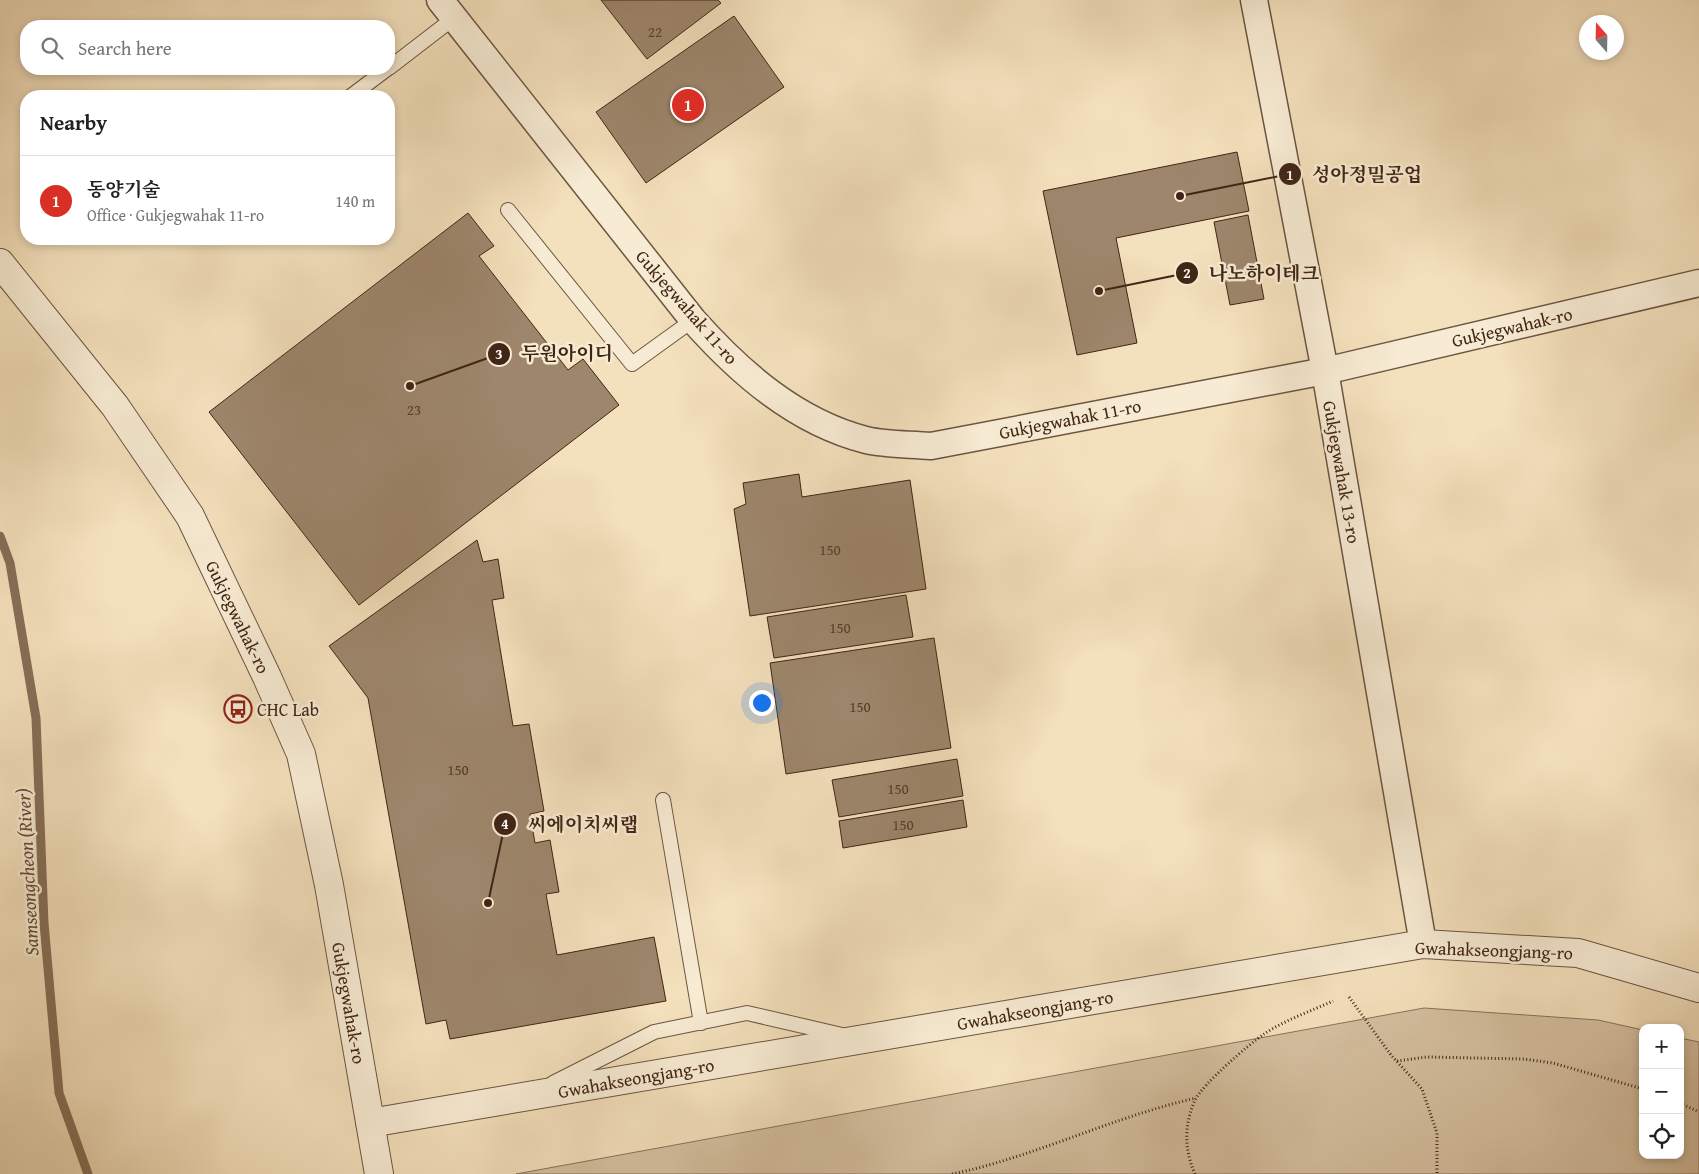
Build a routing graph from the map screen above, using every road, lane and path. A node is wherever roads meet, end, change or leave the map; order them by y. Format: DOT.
graph roads {
  1 [pos="1254,0"];
  2 [pos="447,9"];
  3 [pos="395,61"];
  4 [pos="379,75"];
  5 [pos="359,90"];
  6 [pos="508,210"];
  7 [pos="0,263"];
  8 [pos="1699,283"];
  9 [pos="693,320"];
  10 [pos="1325,370"];
  11 [pos="663,800"];
  12 [pos="1423,944"];
  13 [pos="1699,988"];
  14 [pos="1349,997"];
  15 [pos="1333,1001"];
  16 [pos="701,1023"];
  17 [pos="860,1040"];
  18 [pos="1397,1061"];
  19 [pos="1639,1088"];
  20 [pos="526,1096"];
  21 [pos="1196,1098"];
  22 [pos="1684,1105"];
  23 [pos="1699,1112"];
  24 [pos="370,1123"];
  25 [pos="379,1174"];
  26 [pos="952,1174"];
  27 [pos="1195,1174"];
  28 [pos="1437,1174"];
  1 -- 10 [label="street, Gukjegwahak 13-ro"];
  2 -- 3 [label="lane"];
  2 -- 9 [label="street, Gukjegwahak 11-ro"];
  4 -- 5 [label="lane"];
  6 -- 9 [label="lane"];
  7 -- 24 [label="street, Gukjegwahak-ro"];
  8 -- 10 [label="street, Gukjegwahak-ro"];
  9 -- 10 [label="street, Gukjegwahak 11-ro"];
  10 -- 12 [label="street, Gukjegwahak 13-ro"];
  11 -- 16 [label="lane"];
  12 -- 13 [label="street, Gwahakseongjang-ro"];
  12 -- 17 [label="street, Gwahakseongjang-ro"];
  14 -- 18 [label="path"];
  15 -- 21 [label="path"];
  16 -- 17 [label="lane"];
  16 -- 20 [label="lane"];
  17 -- 20 [label="street, Gwahakseongjang-ro"];
  18 -- 19 [label="path"];
  18 -- 28 [label="path"];
  20 -- 24 [label="street, Gwahakseongjang-ro"];
  21 -- 26 [label="path"];
  21 -- 27 [label="path"];
  22 -- 23 [label="path"];
  24 -- 25 [label="street, Gukjegwahak-ro"];
}
